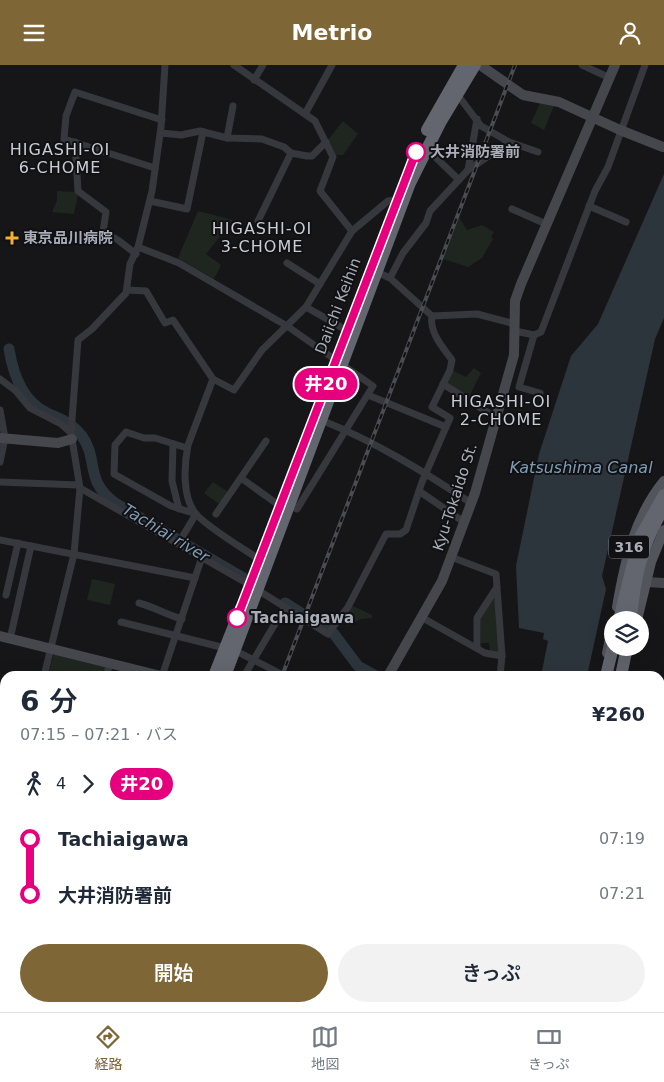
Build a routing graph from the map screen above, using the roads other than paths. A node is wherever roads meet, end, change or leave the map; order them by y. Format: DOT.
graph roads {
  1 [pos="164,65"];
  2 [pos="234,65"];
  3 [pos="263,65"];
  4 [pos="332,65"];
  5 [pos="464,65"];
  6 [pos="475,65"];
  7 [pos="480,65"];
  8 [pos="582,65"];
  9 [pos="615,65"];
  10 [pos="645,65"];
  11 [pos="610,78"];
  12 [pos="254,79"];
  13 [pos="456,93"];
  14 [pos="234,107"];
  15 [pos="305,115"];
  16 [pos="593,118"];
  17 [pos="476,119"];
  18 [pos="162,120"];
  19 [pos="620,130"];
  20 [pos="203,132"];
  21 [pos="161,133"];
  22 [pos="227,138"];
  23 [pos="75,142"];
  24 [pos="326,142"];
  25 [pos="508,142"];
  26 [pos="426,147"];
  27 [pos="663,147"];
  28 [pos="538,152"];
  29 [pos="291,153"];
  30 [pos="155,168"];
  31 [pos="468,170"];
  32 [pos="459,180"];
  33 [pos="397,200"];
  34 [pos="150,201"];
  35 [pos="589,206"];
  36 [pos="512,209"];
  37 [pos="258,221"];
  38 [pos="626,222"];
  39 [pos="546,224"];
  40 [pos="352,231"];
  41 [pos="137,251"];
  42 [pos="287,263"];
  43 [pos="374,270"];
  44 [pos="390,278"];
  45 [pos="320,284"];
  46 [pos="127,290"];
  47 [pos="306,307"];
  48 [pos="432,316"];
  49 [pos="287,326"];
  50 [pos="515,327"];
  51 [pos="346,330"];
  52 [pos="534,335"];
  53 [pos="338,363"];
  54 [pos="508,374"];
  55 [pos="522,378"];
  56 [pos="0,379"];
  57 [pos="212,379"];
  58 [pos="443,384"];
  59 [pos="540,393"];
  60 [pos="368,395"];
  61 [pos="0,410"];
  62 [pos="495,417"];
  63 [pos="321,420"];
  64 [pos="446,427"];
  65 [pos="346,430"];
  66 [pos="72,434"];
  67 [pos="2,438"];
  68 [pos="266,441"];
  69 [pos="174,444"];
  70 [pos="187,448"];
  71 [pos="0,462"];
  72 [pos="426,472"];
  73 [pos="241,478"];
  74 [pos="664,481"];
  75 [pos="0,482"];
  76 [pos="80,487"];
  77 [pos="419,491"];
  78 [pos="664,495"];
  79 [pos="471,503"];
  80 [pos="285,505"];
  81 [pos="664,508"];
  82 [pos="180,509"];
  83 [pos="196,514"];
  84 [pos="216,514"];
  85 [pos="464,522"];
  86 [pos="664,523"];
  87 [pos="664,530"];
  88 [pos="0,540"];
  89 [pos="180,540"];
  90 [pos="18,543"];
  91 [pos="31,546"];
  92 [pos="74,554"];
  93 [pos="202,557"];
  94 [pos="451,557"];
  95 [pos="260,560"];
  96 [pos="627,574"];
  97 [pos="195,578"];
  98 [pos="646,582"];
  99 [pos="664,583"];
  100 [pos="255,584"];
  101 [pos="497,587"];
  102 [pos="6,595"];
  103 [pos="139,603"];
  104 [pos="285,607"];
  105 [pos="617,611"];
  106 [pos="621,611"];
  107 [pos="625,611"];
  108 [pos="634,611"];
  109 [pos="636,611"];
  110 [pos="637,611"];
  111 [pos="421,617"];
  112 [pos="182,619"];
  113 [pos="120,622"];
  114 [pos="176,636"];
  115 [pos="5,638"];
  116 [pos="477,648"];
  117 [pos="51,649"];
  118 [pos="230,649"];
  119 [pos="502,656"];
  120 [pos="607,656"];
  121 [pos="610,656"];
  122 [pos="617,656"];
  123 [pos="627,656"];
  124 [pos="254,660"];
  125 [pos="110,664"];
  126 [pos="45,671"];
  127 [pos="108,671"];
  128 [pos="140,671"];
  129 [pos="164,671"];
  130 [pos="217,671"];
  131 [pos="226,671"];
  132 [pos="247,671"];
  133 [pos="275,671"];
  134 [pos="392,671"];
  135 [pos="500,671"];
  136 [pos="605,671"];
  137 [pos="605,671"];
  138 [pos="614,671"];
  139 [pos="624,671"];
  1 -- 18 [label="street"];
  2 -- 12 [label="street"];
  3 -- 12 [label="street"];
  4 -- 15 [label="street"];
  5 -- 33 [label="highway, Daiichi Keihin"];
  6 -- 13 [label="highway, Daiichi Keihin"];
  7 -- 16 [label="street"];
  8 -- 11 [label="street"];
  9 -- 11 [label="street, Kyu-Tokaido St."];
  10 -- 19 [label="street"];
  11 -- 16 [label="street, Kyu-Tokaido St."];
  12 -- 15 [label="street"];
  13 -- 17 [label="street"];
  13 -- 26 [label="highway, Daiichi Keihin"];
  14 -- 22 [label="street"];
  15 -- 24 [label="street"];
  16 -- 19 [label="street"];
  16 -- 39 [label="street, Kyu-Tokaido St."];
  17 -- 25 [label="street"];
  17 -- 31 [label="street"];
  18 -- 21 [label="street"];
  18 -- 23 [label="street"];
  19 -- 27 [label="street"];
  19 -- 35 [label="street"];
  20 -- 21 [label="street"];
  20 -- 22 [label="street"];
  20 -- 34 [label="street"];
  21 -- 30 [label="street"];
  22 -- 29 [label="street"];
  23 -- 30 [label="street"];
  23 -- 41 [label="street"];
  24 -- 29 [label="street"];
  24 -- 40 [label="street"];
  25 -- 28 [label="street"];
  25 -- 31 [label="street"];
  26 -- 32 [label="street"];
  26 -- 43 [label="highway, Daiichi Keihin"];
  29 -- 37 [label="street"];
  30 -- 34 [label="street"];
  31 -- 32 [label="street"];
  32 -- 44 [label="street"];
  33 -- 40 [label="street"];
  33 -- 43 [label="highway, Daiichi Keihin"];
  34 -- 41 [label="street"];
  35 -- 38 [label="street"];
  35 -- 52 [label="street"];
  36 -- 39 [label="street"];
  39 -- 50 [label="street, Kyu-Tokaido St."];
  40 -- 45 [label="street"];
  41 -- 46 [label="street"];
  41 -- 49 [label="street"];
  42 -- 45 [label="street"];
  43 -- 44 [label="street"];
  43 -- 51 [label="highway, Daiichi Keihin"];
  43 -- 53 [label="highway, Daiichi Keihin"];
  44 -- 48 [label="street"];
  45 -- 47 [label="street"];
  46 -- 57 [label="street"];
  46 -- 66 [label="street"];
  47 -- 49 [label="street"];
  47 -- 51 [label="street"];
  48 -- 50 [label="street"];
  48 -- 58 [label="street"];
  49 -- 53 [label="street"];
  49 -- 57 [label="street"];
  50 -- 52 [label="street"];
  50 -- 54 [label="street, Kyu-Tokaido St."];
  51 -- 53 [label="highway, Daiichi Keihin"];
  52 -- 55 [label="street"];
  53 -- 60 [label="street"];
  53 -- 63 [label="highway, Daiichi Keihin"];
  53 -- 80 [label="highway, Daiichi Keihin"];
  54 -- 55 [label="street"];
  54 -- 62 [label="street, Kyu-Tokaido St."];
  55 -- 59 [label="street"];
  56 -- 66 [label="street"];
  57 -- 70 [label="street"];
  58 -- 62 [label="street"];
  58 -- 64 [label="street"];
  60 -- 64 [label="street"];
  60 -- 65 [label="street"];
  61 -- 67 [label="street"];
  62 -- 79 [label="street, Kyu-Tokaido St."];
  63 -- 65 [label="street"];
  63 -- 80 [label="highway, Daiichi Keihin"];
  64 -- 72 [label="street"];
  65 -- 72 [label="street"];
  65 -- 80 [label="street"];
  66 -- 67 [label="street"];
  66 -- 76 [label="street"];
  67 -- 71 [label="street"];
  68 -- 73 [label="street"];
  69 -- 70 [label="street"];
  69 -- 82 [label="street"];
  69 -- 82 [label="street"];
  70 -- 83 [label="street"];
  72 -- 77 [label="street"];
  72 -- 79 [label="street"];
  73 -- 80 [label="street"];
  73 -- 84 [label="street"];
  74 -- 96 [label="main road, 316"];
  75 -- 76 [label="street"];
  76 -- 89 [label="street"];
  76 -- 92 [label="street"];
  77 -- 85 [label="street"];
  77 -- 104 [label="street"];
  78 -- 106 [label="highway, bridge"];
  79 -- 85 [label="street, Kyu-Tokaido St."];
  80 -- 95 [label="highway, Daiichi Keihin"];
  80 -- 100 [label="highway, Daiichi Keihin"];
  81 -- 108 [label="highway"];
  82 -- 83 [label="street"];
  83 -- 89 [label="street"];
  83 -- 95 [label="street"];
  85 -- 94 [label="street, Kyu-Tokaido St."];
  86 -- 109 [label="highway"];
  87 -- 98 [label="main road, 316"];
  88 -- 90 [label="street"];
  89 -- 93 [label="street"];
  90 -- 91 [label="street"];
  90 -- 102 [label="street"];
  91 -- 92 [label="street"];
  91 -- 115 [label="street"];
  92 -- 97 [label="street"];
  92 -- 117 [label="street"];
  93 -- 97 [label="street"];
  93 -- 100 [label="street"];
  94 -- 101 [label="street"];
  94 -- 111 [label="street, Kyu-Tokaido St."];
  95 -- 100 [label="highway, Daiichi Keihin"];
  96 -- 105 [label="main road, 316"];
  96 -- 107 [label="highway, bridge"];
  97 -- 112 [label="street"];
  98 -- 99 [label="street"];
  98 -- 110 [label="main road, 316"];
  100 -- 104 [label="street"];
  100 -- 118 [label="highway, Daiichi Keihin"];
  101 -- 116 [label="street"];
  101 -- 119 [label="street"];
  103 -- 112 [label="street"];
  104 -- 124 [label="street"];
  111 -- 116 [label="street"];
  111 -- 134 [label="street, Kyu-Tokaido St."];
  112 -- 114 [label="street"];
  113 -- 114 [label="street"];
  114 -- 118 [label="street"];
  114 -- 129 [label="street"];
  115 -- 117 [label="street"];
  116 -- 119 [label="street"];
  117 -- 125 [label="street"];
  117 -- 126 [label="street"];
  118 -- 124 [label="street"];
  118 -- 130 [label="highway, Daiichi Keihin"];
  118 -- 131 [label="highway, Daiichi Keihin"];
  119 -- 135 [label="street"];
  120 -- 136 [label="main road"];
  121 -- 137 [label="highway"];
  122 -- 138 [label="highway"];
  123 -- 139 [label="highway"];
  124 -- 132 [label="street"];
  124 -- 133 [label="street"];
  125 -- 127 [label="street"];
  125 -- 128 [label="street"];
}
